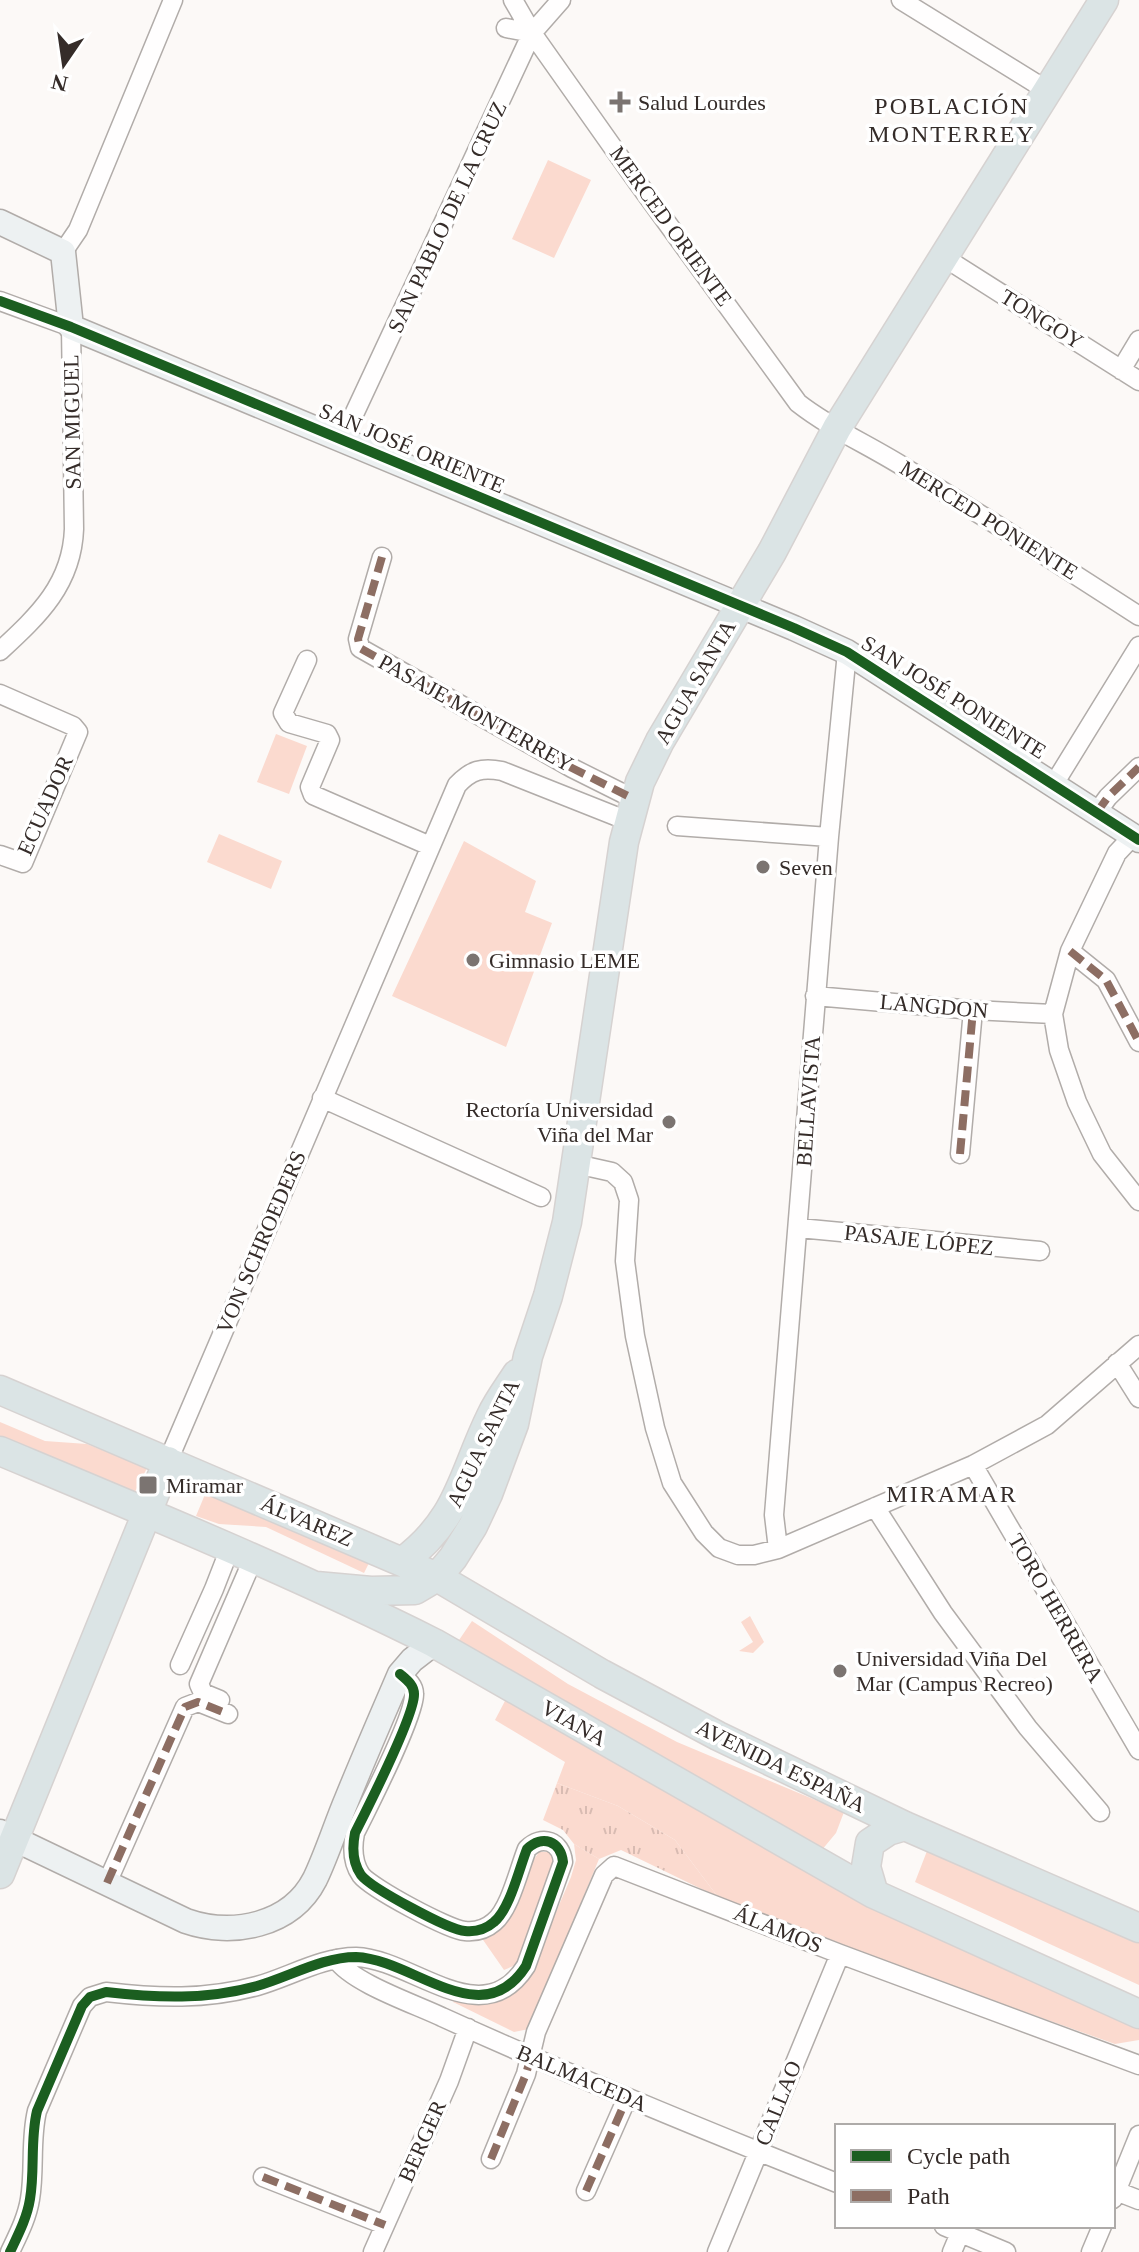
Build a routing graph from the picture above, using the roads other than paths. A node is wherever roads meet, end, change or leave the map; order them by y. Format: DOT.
graph roads {
  1 [pos="173,0"];
  2 [pos="513,0"];
  3 [pos="561,0"];
  4 [pos="901,0"];
  5 [pos="1104,0"];
  6 [pos="506,28"];
  7 [pos="532,33"];
  8 [pos="1048,91"];
  9 [pos="0,222"];
  10 [pos="63,252"];
  11 [pos="945,258"];
  12 [pos="0,301"];
  13 [pos="71,327"];
  14 [pos="1139,340"];
  15 [pos="1121,370"];
  16 [pos="1139,381"];
  17 [pos="837,428"];
  18 [pos="342,440"];
  19 [pos="382,557"];
  20 [pos="739,605"];
  21 [pos="1139,616"];
  22 [pos="1139,646"];
  23 [pos="0,651"];
  24 [pos="847,652"];
  25 [pos="307,660"];
  26 [pos="0,694"];
  27 [pos="1139,767"];
  28 [pos="1054,784"];
  29 [pos="631,810"];
  30 [pos="1097,812"];
  31 [pos="677,826"];
  32 [pos="829,837"];
  33 [pos="1136,838"];
  34 [pos="430,846"];
  35 [pos="0,855"];
  36 [pos="1070,951"];
  37 [pos="815,996"];
  38 [pos="973,1010"];
  39 [pos="1053,1014"];
  40 [pos="1139,1042"];
  41 [pos="322,1098"];
  42 [pos="960,1154"];
  43 [pos="576,1164"];
  44 [pos="541,1197"];
  45 [pos="1139,1201"];
  46 [pos="799,1228"];
  47 [pos="1040,1251"];
  48 [pos="1139,1345"];
  49 [pos="528,1356"];
  50 [pos="1117,1363"];
  51 [pos="0,1390"];
  52 [pos="1139,1398"];
  53 [pos="0,1451"];
  54 [pos="168,1461"];
  55 [pos="973,1465"];
  56 [pos="875,1507"];
  57 [pos="148,1513"];
  58 [pos="778,1549"];
  59 [pos="241,1553"];
  60 [pos="402,1562"];
  61 [pos="437,1577"];
  62 [pos="316,1586"];
  63 [pos="434,1643"];
  64 [pos="180,1665"];
  65 [pos="400,1674"];
  66 [pos="1139,1750"];
  67 [pos="1100,1812"];
  68 [pos="905,1826"];
  69 [pos="7,1835"];
  70 [pos="0,1874"];
  71 [pos="107,1883"];
  72 [pos="874,1894"];
  73 [pos="1139,1928"];
  74 [pos="840,1954"];
  75 [pos="336,1959"];
  76 [pos="1139,2014"];
  77 [pos="468,2028"];
  78 [pos="531,2056"];
  79 [pos="1139,2065"];
  80 [pos="627,2098"];
  81 [pos="1139,2135"];
  82 [pos="758,2152"];
  83 [pos="491,2159"];
  84 [pos="263,2177"];
  85 [pos="835,2182"];
  86 [pos="586,2191"];
  87 [pos="1115,2195"];
  88 [pos="1139,2200"];
  89 [pos="385,2225"];
  90 [pos="1101,2228"];
  91 [pos="952,2230"];
  92 [pos="10,2252"];
  93 [pos="373,2252"];
  94 [pos="717,2252"];
  95 [pos="952,2252"];
  96 [pos="1006,2252"];
  97 [pos="1091,2252"];
  1 -- 10 [label="street"];
  2 -- 7 [label="street, MERCED ORIENTE"];
  3 -- 7 [label="street, SAN PABLO DE LA CRUZ"];
  4 -- 8 [label="street"];
  5 -- 8 [label="main road, AGUA SANTA"];
  6 -- 7 [label="street"];
  7 -- 17 [label="street, MERCED ORIENTE"];
  7 -- 18 [label="street, SAN PABLO DE LA CRUZ"];
  8 -- 11 [label="main road, AGUA SANTA"];
  9 -- 10 [label="street"];
  10 -- 13 [label="street, SAN MIGUEL"];
  11 -- 15 [label="street, TONGOY"];
  11 -- 17 [label="main road, AGUA SANTA"];
  12 -- 13 [label="street"];
  13 -- 18 [label="street, SAN JOSÉ ORIENTE"];
  13 -- 23 [label="street, SAN MIGUEL"];
  14 -- 15 [label="street"];
  15 -- 16 [label="street, TONGOY"];
  17 -- 20 [label="main road, AGUA SANTA"];
  17 -- 21 [label="street, MERCED PONIENTE"];
  18 -- 20 [label="street, SAN JOSÉ ORIENTE"];
  19 -- 29 [label="street, PASAJE MONTERREY"];
  20 -- 24 [label="street, SAN JOSÉ PONIENTE"];
  20 -- 29 [label="main road, AGUA SANTA"];
  22 -- 28 [label="street"];
  24 -- 28 [label="street, SAN JOSÉ PONIENTE"];
  24 -- 32 [label="street, BELLAVISTA"];
  25 -- 34 [label="street"];
  26 -- 35 [label="street, ECUADOR"];
  27 -- 30 [label="street"];
  28 -- 30 [label="street, SAN JOSÉ PONIENTE"];
  29 -- 34 [label="street, VON SCHROEDERS"];
  29 -- 43 [label="main road, AGUA SANTA"];
  30 -- 33 [label="street, SAN JOSÉ PONIENTE"];
  31 -- 32 [label="street"];
  32 -- 37 [label="street, BELLAVISTA"];
  33 -- 36 [label="street"];
  34 -- 41 [label="street, VON SCHROEDERS"];
  36 -- 39 [label="street"];
  36 -- 40 [label="street"];
  37 -- 38 [label="street, LANGDON"];
  37 -- 46 [label="street, BELLAVISTA"];
  38 -- 39 [label="street, LANGDON"];
  38 -- 42 [label="street"];
  39 -- 45 [label="street"];
  41 -- 44 [label="street"];
  41 -- 54 [label="street, VON SCHROEDERS"];
  43 -- 49 [label="main road, AGUA SANTA"];
  43 -- 58 [label="street"];
  46 -- 47 [label="street, PASAJE LÓPEZ"];
  46 -- 58 [label="street, BELLAVISTA"];
  48 -- 50 [label="street"];
  49 -- 60 [label="main road, AGUA SANTA"];
  49 -- 61 [label="main road, AGUA SANTA"];
  50 -- 52 [label="street"];
  50 -- 55 [label="street"];
  51 -- 54 [label="main road, ÁLVAREZ"];
  53 -- 57 [label="main road, VIANA"];
  54 -- 57 [label="main road, VON SCHROEDERS"];
  54 -- 60 [label="main road, ÁLVAREZ"];
  55 -- 56 [label="street"];
  55 -- 66 [label="street, TORO HERRERA"];
  56 -- 58 [label="street"];
  56 -- 67 [label="street"];
  57 -- 59 [label="main road, VIANA"];
  57 -- 69 [label="main road, VON SCHROEDERS"];
  59 -- 62 [label="main road, VIANA"];
  59 -- 64 [label="street"];
  59 -- 71 [label="street"];
  60 -- 61 [label="main road, ÁLVAREZ"];
  61 -- 62 [label="main road"];
  61 -- 68 [label="main road, AVENIDA ESPAÑA"];
  62 -- 63 [label="main road, VIANA"];
  63 -- 65 [label="street"];
  63 -- 72 [label="main road, VIANA"];
  65 -- 71 [label="street"];
  65 -- 75 [label="street"];
  68 -- 72 [label="main road"];
  68 -- 73 [label="main road, AVENIDA ESPAÑA"];
  69 -- 70 [label="main road, VON SCHROEDERS"];
  69 -- 71 [label="street"];
  72 -- 76 [label="main road, VIANA"];
  74 -- 78 [label="street, ÁLAMOS"];
  74 -- 79 [label="street, ÁLAMOS"];
  74 -- 82 [label="street, CALLAO"];
  75 -- 77 [label="street, BALMACEDA"];
  75 -- 92 [label="street"];
  77 -- 78 [label="street, BALMACEDA"];
  77 -- 89 [label="street, BERGER"];
  78 -- 80 [label="street, BALMACEDA"];
  78 -- 83 [label="street"];
  80 -- 82 [label="street, BALMACEDA"];
  80 -- 86 [label="street"];
  81 -- 87 [label="street"];
  82 -- 85 [label="street, BALMACEDA"];
  82 -- 94 [label="street, CALLAO"];
  84 -- 89 [label="street"];
  87 -- 88 [label="street"];
  89 -- 93 [label="street, BERGER"];
  90 -- 97 [label="street"];
  91 -- 95 [label="street"];
  91 -- 96 [label="street"];
}
